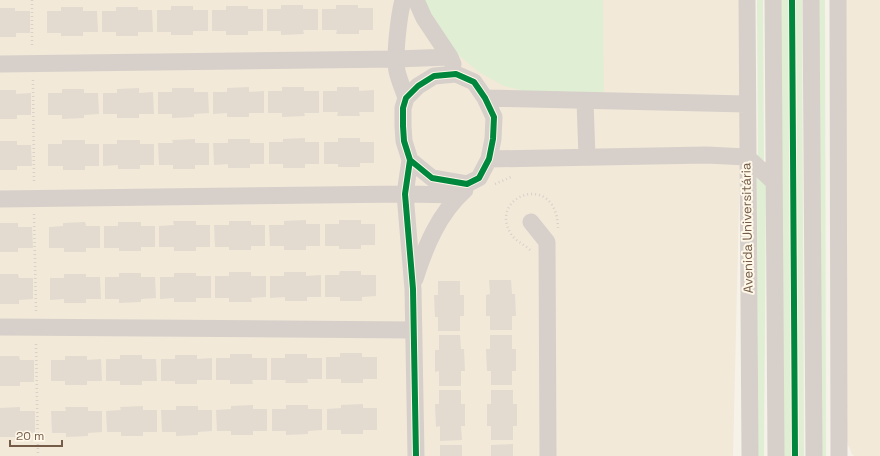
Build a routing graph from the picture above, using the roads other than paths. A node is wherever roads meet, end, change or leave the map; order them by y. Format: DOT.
graph roads {
  1 [pos="403,0"];
  2 [pos="416,0"];
  3 [pos="747,0"];
  4 [pos="773,0"];
  5 [pos="811,0"];
  6 [pos="838,0"];
  7 [pos="450,57"];
  8 [pos="396,59"];
  9 [pos="0,64"];
  10 [pos="456,74"];
  11 [pos="406,98"];
  12 [pos="485,98"];
  13 [pos="585,101"];
  14 [pos="746,104"];
  15 [pos="587,157"];
  16 [pos="747,157"];
  17 [pos="489,159"];
  18 [pos="410,160"];
  19 [pos="773,181"];
  20 [pos="486,182"];
  21 [pos="405,194"];
  22 [pos="460,195"];
  23 [pos="0,199"];
  24 [pos="531,222"];
  25 [pos="412,289"];
  26 [pos="0,327"];
  27 [pos="413,330"];
  28 [pos="416,456"];
  29 [pos="548,456"];
  30 [pos="750,456"];
  31 [pos="776,456"];
  32 [pos="814,456"];
  33 [pos="839,456"];
  1 -- 8 [label="street"];
  2 -- 7 [label="street"];
  3 -- 14 [label="street, Avenida Universitária"];
  4 -- 19 [label="street, Avenida Universitária"];
  5 -- 32 [label="street"];
  6 -- 33 [label="street"];
  7 -- 8 [label="street"];
  7 -- 10 [label="street"];
  8 -- 9 [label="street"];
  8 -- 11 [label="street"];
  10 -- 11 [label="street"];
  10 -- 12 [label="street"];
  11 -- 18 [label="street"];
  12 -- 13 [label="street"];
  12 -- 17 [label="street"];
  13 -- 14 [label="street"];
  13 -- 15 [label="street"];
  14 -- 16 [label="street, Avenida Universitária"];
  15 -- 16 [label="street"];
  15 -- 17 [label="street"];
  16 -- 19 [label="street"];
  16 -- 30 [label="street, Avenida Universitária"];
  17 -- 20 [label="street"];
  18 -- 20 [label="street"];
  18 -- 21 [label="street"];
  19 -- 31 [label="street, Avenida Universitária"];
  20 -- 22 [label="street"];
  21 -- 22 [label="street"];
  21 -- 23 [label="street"];
  21 -- 25 [label="street"];
  22 -- 25 [label="street"];
  24 -- 29 [label="street"];
  25 -- 27 [label="street"];
  26 -- 27 [label="street"];
  27 -- 28 [label="street"];
}
